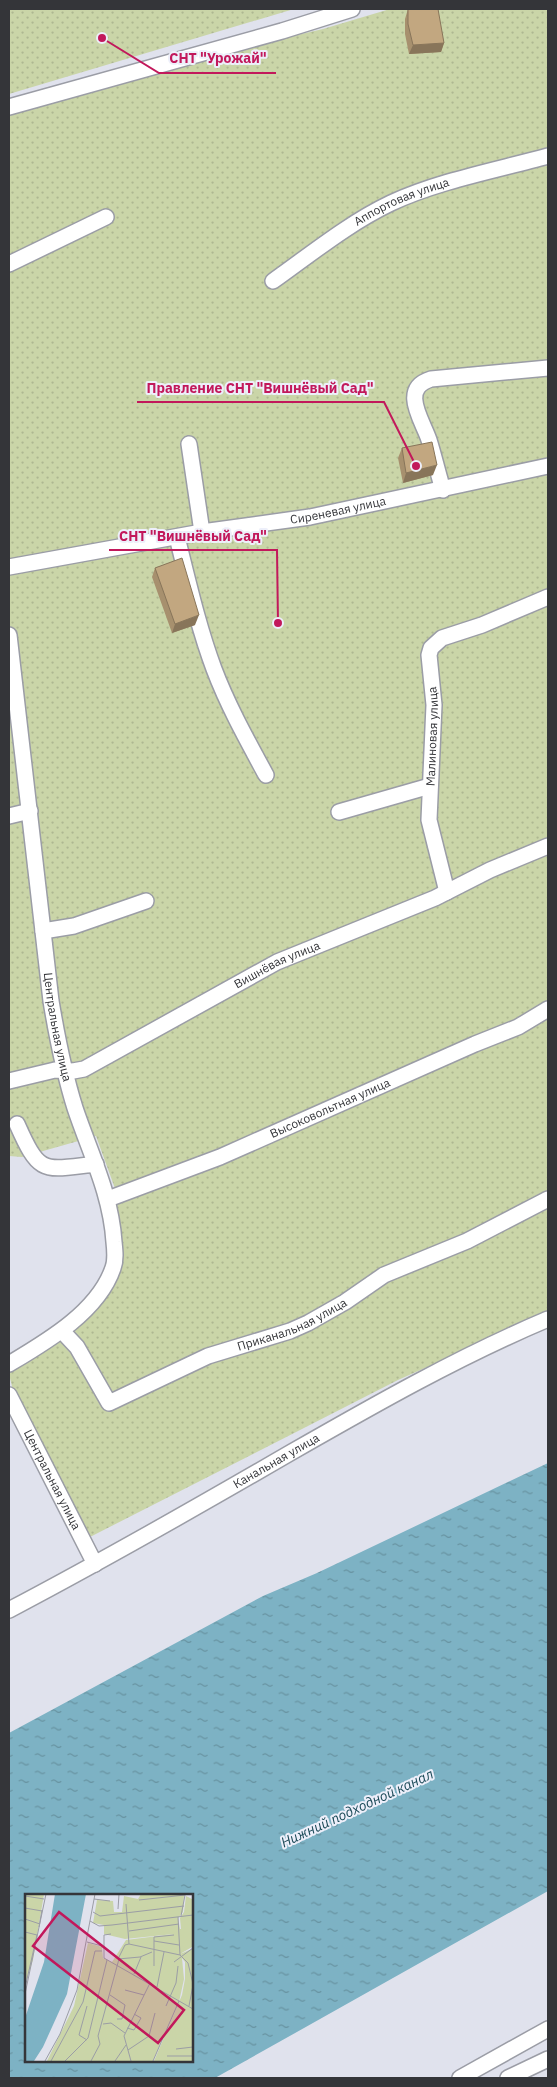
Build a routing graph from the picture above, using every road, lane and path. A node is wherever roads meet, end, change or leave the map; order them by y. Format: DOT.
graph roads {
  1 [pos="352,9"];
  2 [pos="9,107"];
  3 [pos="548,156"];
  4 [pos="106,217"];
  5 [pos="9,264"];
  6 [pos="273,281"];
  7 [pos="548,368"];
  8 [pos="189,444"];
  9 [pos="548,466"];
  10 [pos="443,490"];
  11 [pos="202,532"];
  12 [pos="176,536"];
  13 [pos="9,567"];
  14 [pos="548,596"];
  15 [pos="9,636"];
  16 [pos="266,775"];
  17 [pos="430,786"];
  18 [pos="30,811"];
  19 [pos="339,812"];
  20 [pos="9,816"];
  21 [pos="548,846"];
  22 [pos="448,892"];
  23 [pos="146,901"];
  24 [pos="43,931"];
  25 [pos="548,1010"];
  26 [pos="64,1070"];
  27 [pos="9,1081"];
  28 [pos="17,1124"];
  29 [pos="96,1164"];
  30 [pos="108,1199"];
  31 [pos="548,1199"];
  32 [pos="548,1319"];
  33 [pos="62,1331"];
  34 [pos="9,1364"];
  35 [pos="9,1395"];
  36 [pos="95,1564"];
  37 [pos="9,1610"];
  38 [pos="548,2030"];
  39 [pos="504,2054"];
  40 [pos="548,2059"];
  41 [pos="514,2077"];
  42 [pos="460,2078"];
  1 -- 2 [label="street"];
  3 -- 6 [label="street, Аппортовая улица"];
  4 -- 5 [label="street"];
  7 -- 10 [label="street"];
  8 -- 11 [label="street"];
  9 -- 10 [label="street, Сиреневая улица"];
  10 -- 11 [label="street, Сиреневая улица"];
  11 -- 12 [label="street, Сиреневая улица"];
  12 -- 13 [label="street, Сиреневая улица"];
  12 -- 16 [label="street"];
  14 -- 17 [label="street, Малиновая улица"];
  15 -- 18 [label="street, Центральная улица"];
  17 -- 19 [label="street"];
  17 -- 22 [label="street, Малиновая улица"];
  18 -- 20 [label="street"];
  18 -- 24 [label="street, Центральная улица"];
  21 -- 22 [label="street, Вишнёвая улица"];
  22 -- 26 [label="street, Вишнёвая улица"];
  23 -- 24 [label="street"];
  24 -- 26 [label="street, Центральная улица"];
  25 -- 30 [label="street, Высоковольтная улица"];
  26 -- 27 [label="street, Вишнёвая улица"];
  26 -- 29 [label="street, Центральная улица"];
  28 -- 29 [label="street"];
  29 -- 30 [label="street, Центральная улица"];
  30 -- 33 [label="street, Центральная улица"];
  31 -- 33 [label="street, Приканальная улица"];
  32 -- 36 [label="street, Канальная улица"];
  33 -- 34 [label="street, Центральная улица"];
  35 -- 36 [label="street, Центральная улица"];
  36 -- 37 [label="street, Канальная улица"];
  38 -- 39 [label="street"];
  39 -- 41 [label="street"];
  39 -- 42 [label="street"];
  40 -- 41 [label="street"];
}
